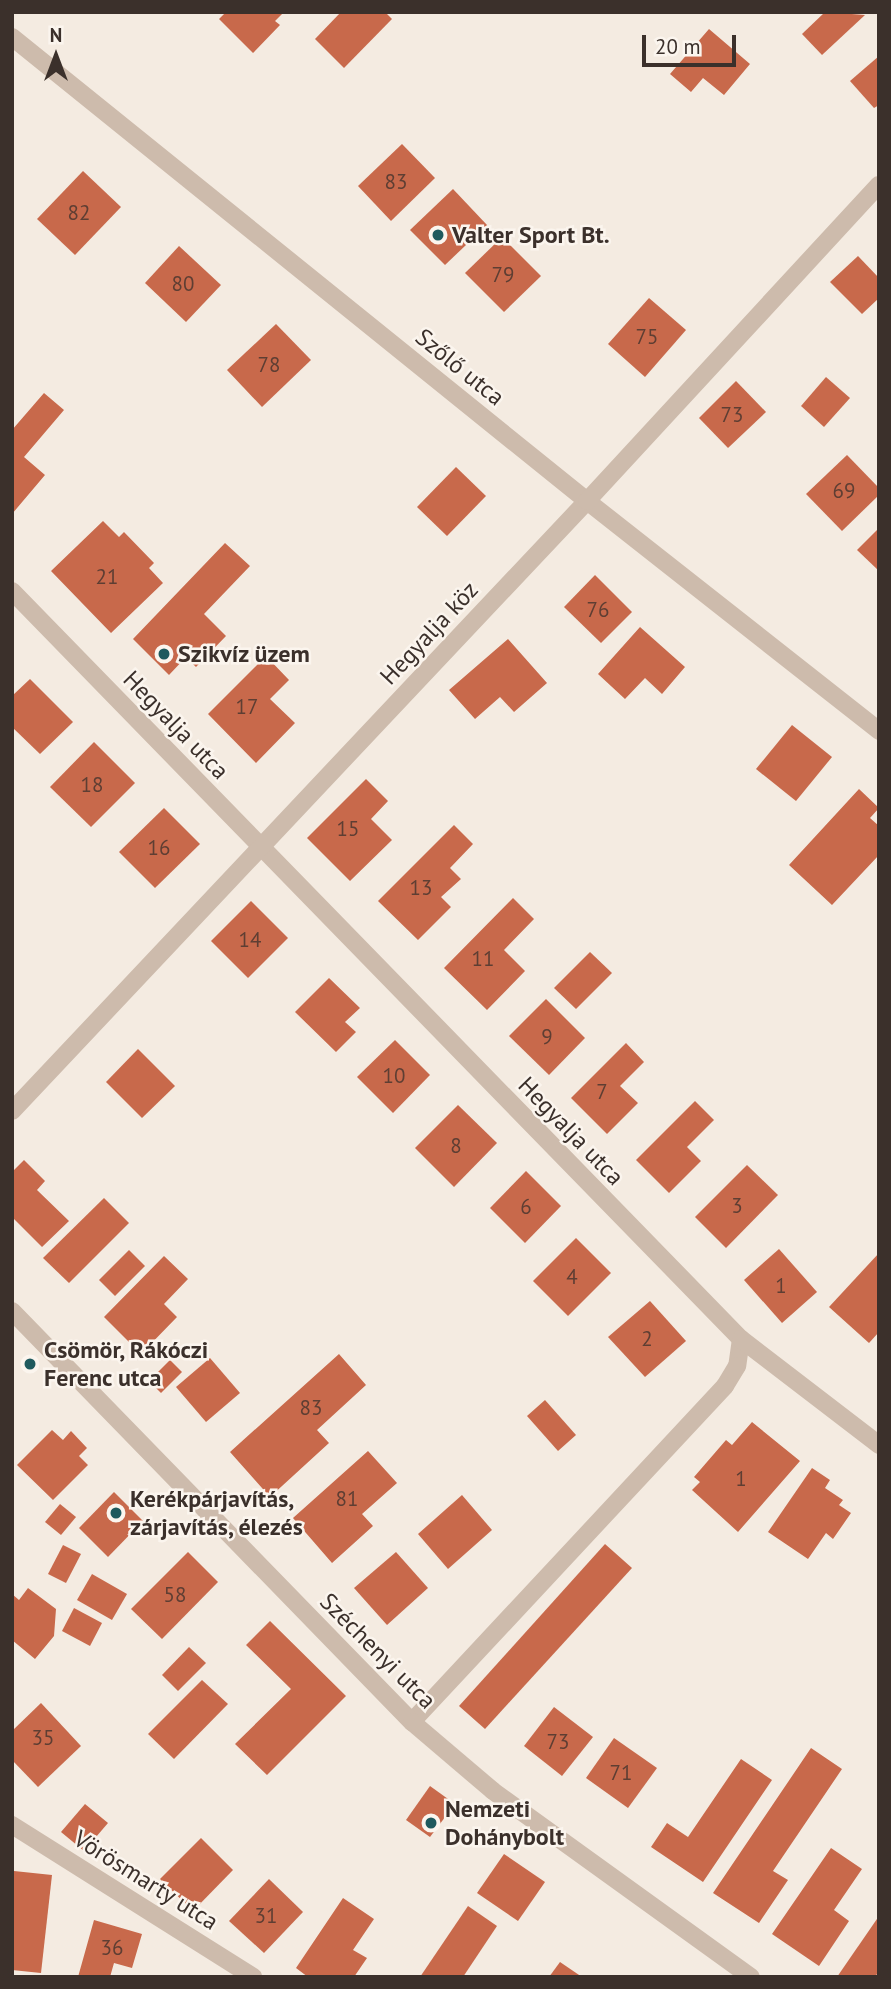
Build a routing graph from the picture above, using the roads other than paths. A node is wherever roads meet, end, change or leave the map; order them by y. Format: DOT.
graph roads {
  1 [pos="12,37"];
  2 [pos="879,185"];
  3 [pos="587,501"];
  4 [pos="12,591"];
  5 [pos="879,731"];
  6 [pos="260,847"];
  7 [pos="12,1111"];
  8 [pos="12,1311"];
  9 [pos="741,1339"];
  10 [pos="879,1445"];
  11 [pos="412,1721"];
  12 [pos="12,1825"];
  13 [pos="253,1977"];
  14 [pos="751,1977"];
  1 -- 3 [label="street, Szőlő utca"];
  2 -- 3 [label="street, Hegyalja köz"];
  3 -- 5 [label="street, Szőlő utca"];
  3 -- 6 [label="street, Hegyalja köz"];
  4 -- 6 [label="street, Hegyalja utca"];
  6 -- 7 [label="street, Hegyalja köz"];
  6 -- 9 [label="street, Hegyalja utca"];
  8 -- 11 [label="street, Széchenyi utca"];
  9 -- 10 [label="street, Hegyalja utca"];
  9 -- 11 [label="street"];
  11 -- 14 [label="street, Széchenyi utca"];
  12 -- 13 [label="street, Vörösmarty utca"];
}
